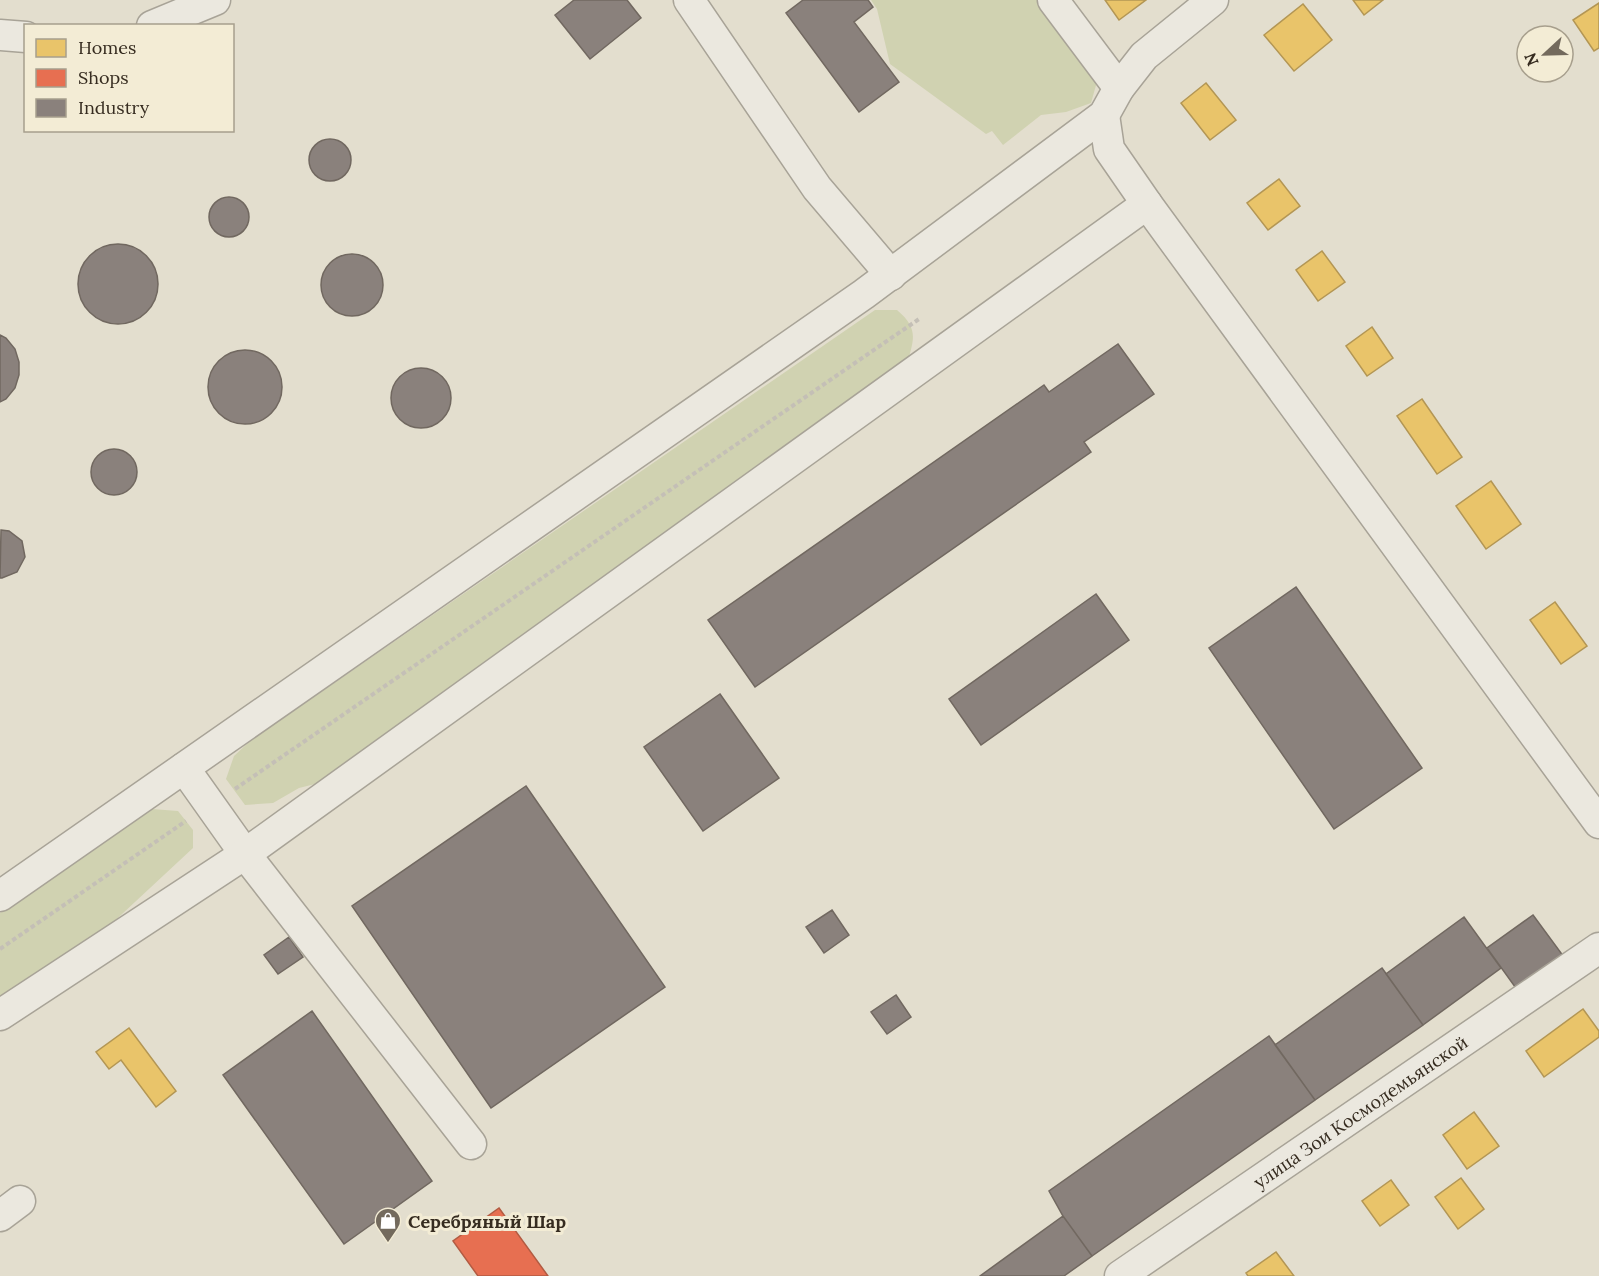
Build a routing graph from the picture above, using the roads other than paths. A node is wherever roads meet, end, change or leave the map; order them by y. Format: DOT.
graph roads {
  1 [pos="215,0"];
  2 [pos="689,0"];
  3 [pos="1053,0"];
  4 [pos="1213,0"];
  5 [pos="157,24"];
  6 [pos="0,35"];
  7 [pos="24,37"];
  8 [pos="1119,88"];
  9 [pos="1104,115"];
  10 [pos="1147,204"];
  11 [pos="891,275"];
  12 [pos="184,768"];
  13 [pos="1599,822"];
  14 [pos="245,854"];
  15 [pos="0,896"];
  16 [pos="1599,948"];
  17 [pos="0,1015"];
  18 [pos="471,1144"];
  19 [pos="1124,1275"];
  1 -- 5 [label="street"];
  2 -- 11 [label="street"];
  3 -- 8 [label="street"];
  4 -- 8 [label="street"];
  6 -- 7 [label="street"];
  8 -- 9 [label="street"];
  9 -- 10 [label="street"];
  9 -- 11 [label="street"];
  10 -- 13 [label="street"];
  10 -- 14 [label="street"];
  11 -- 12 [label="street"];
  12 -- 14 [label="street"];
  12 -- 15 [label="street"];
  14 -- 17 [label="street"];
  14 -- 18 [label="street"];
  16 -- 19 [label="street, улица Зои Космодемьянской"];
}
